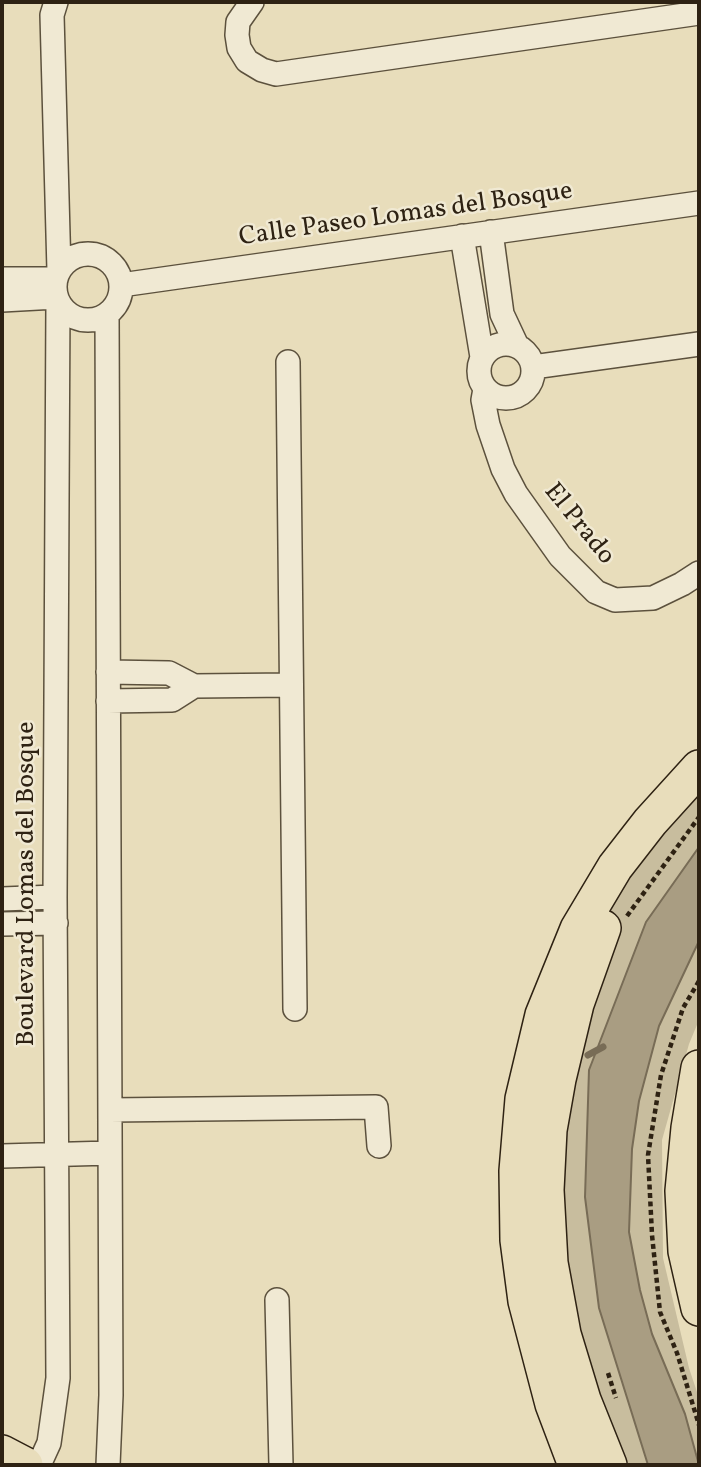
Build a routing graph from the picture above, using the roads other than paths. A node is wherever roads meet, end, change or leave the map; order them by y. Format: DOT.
graph roads {
  1 [pos="55,2"];
  2 [pos="251,2"];
  3 [pos="699,13"];
  4 [pos="699,203"];
  5 [pos="491,232"];
  6 [pos="462,236"];
  7 [pos="2,279"];
  8 [pos="121,285"];
  9 [pos="58,287"];
  10 [pos="2,300"];
  11 [pos="107,314"];
  12 [pos="699,344"];
  13 [pos="517,346"];
  14 [pos="482,357"];
  15 [pos="288,362"];
  16 [pos="533,367"];
  17 [pos="485,389"];
  18 [pos="699,573"];
  19 [pos="108,672"];
  20 [pos="291,685"];
  21 [pos="194,686"];
  22 [pos="108,701"];
  23 [pos="699,768"];
  24 [pos="650,822"];
  25 [pos="55,897"];
  26 [pos="2,899"];
  27 [pos="56,923"];
  28 [pos="2,925"];
  29 [pos="295,1009"];
  30 [pos="699,1068"];
  31 [pos="110,1110"];
  32 [pos="379,1146"];
  33 [pos="110,1153"];
  34 [pos="57,1155"];
  35 [pos="2,1156"];
  36 [pos="277,1300"];
  37 [pos="699,1308"];
  38 [pos="21,1462"];
  39 [pos="108,1465"];
  40 [pos="281,1465"];
  41 [pos="576,1465"];
  42 [pos="609,1465"];
  1 -- 9 [label="street, Boulevard Lomas del Bosque"];
  2 -- 3 [label="street"];
  4 -- 5 [label="street, Calle Paseo Lomas del Bosque"];
  5 -- 6 [label="street, Calle Paseo Lomas del Bosque"];
  5 -- 13 [label="street"];
  6 -- 8 [label="street, Calle Paseo Lomas del Bosque"];
  6 -- 14 [label="street"];
  7 -- 9 [label="street"];
  8 -- 9 [label="street"];
  8 -- 11 [label="street"];
  9 -- 10 [label="street"];
  9 -- 11 [label="street"];
  9 -- 25 [label="street, Boulevard Lomas del Bosque"];
  11 -- 19 [label="street"];
  12 -- 16 [label="street"];
  13 -- 14 [label="street"];
  13 -- 16 [label="street"];
  14 -- 17 [label="street"];
  15 -- 20 [label="street"];
  16 -- 17 [label="street"];
  17 -- 18 [label="street, El Prado"];
  19 -- 21 [label="street"];
  19 -- 22 [label="street"];
  20 -- 21 [label="street"];
  20 -- 29 [label="street"];
  21 -- 22 [label="street"];
  22 -- 31 [label="street"];
  23 -- 24 [label="main road"];
  24 -- 41 [label="main road"];
  24 -- 42 [label="main road"];
  25 -- 26 [label="street"];
  25 -- 27 [label="street, Boulevard Lomas del Bosque"];
  27 -- 28 [label="street"];
  27 -- 34 [label="street, Boulevard Lomas del Bosque"];
  30 -- 37 [label="main road"];
  31 -- 32 [label="street"];
  31 -- 33 [label="street"];
  33 -- 34 [label="street"];
  33 -- 39 [label="street"];
  34 -- 35 [label="street"];
  34 -- 38 [label="street, Boulevard Lomas del Bosque"];
  36 -- 40 [label="street"];
}
